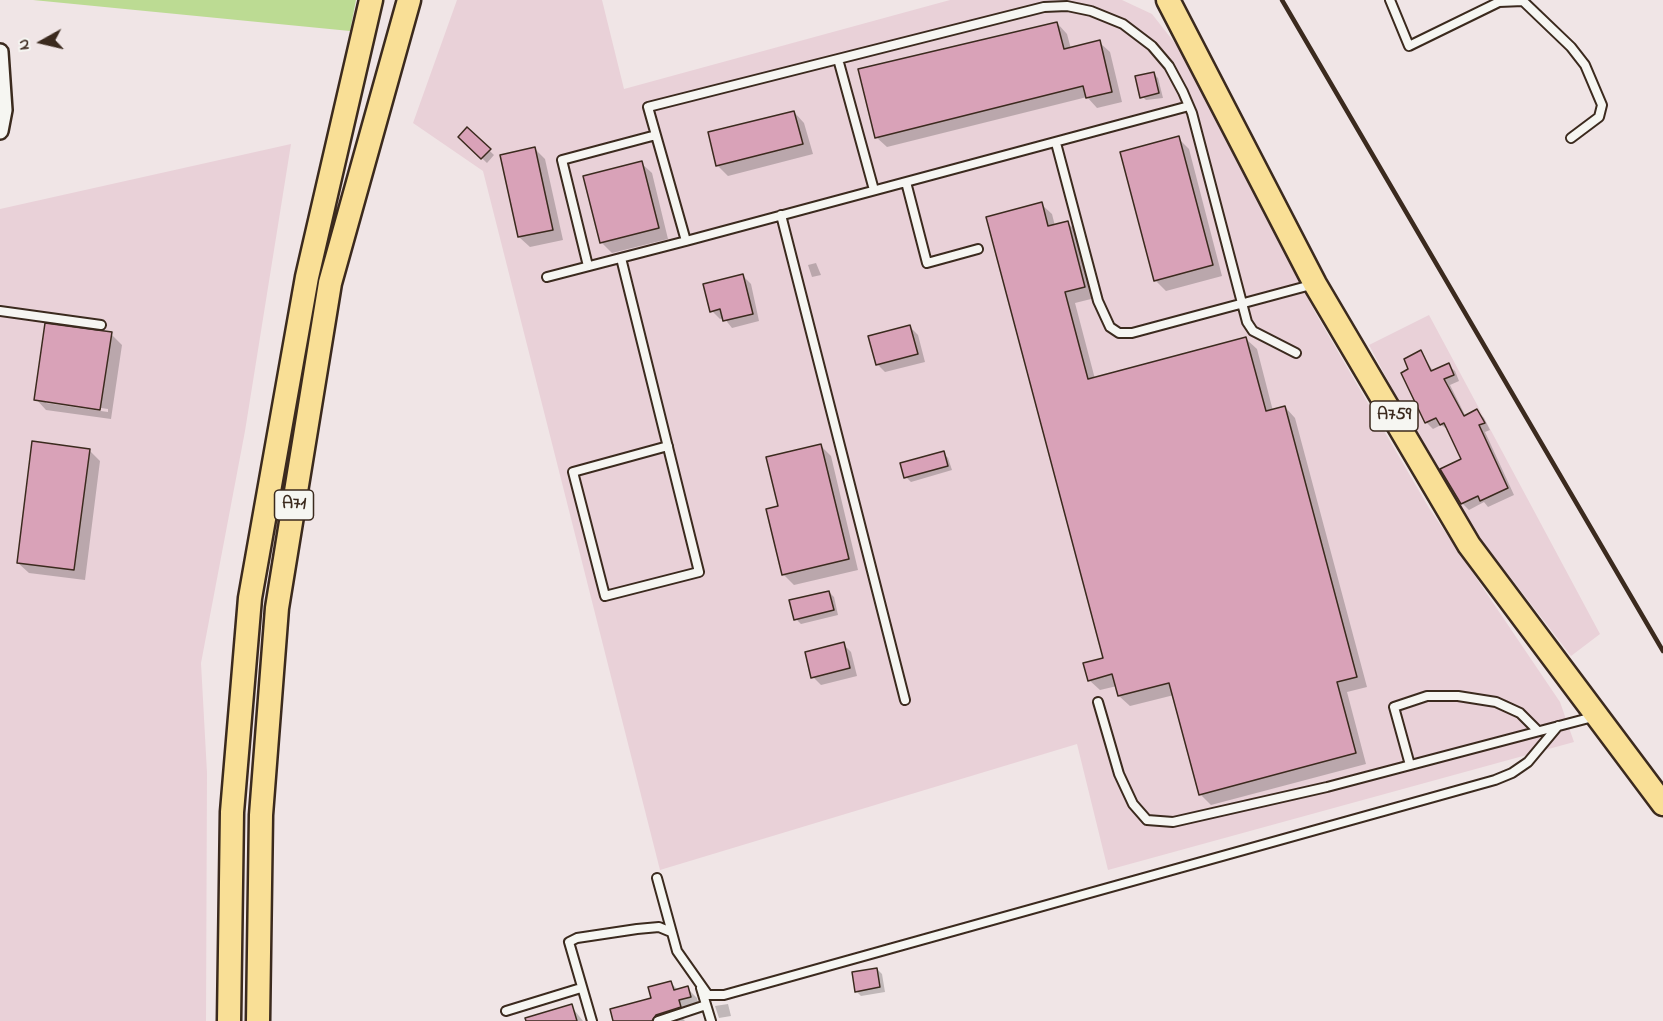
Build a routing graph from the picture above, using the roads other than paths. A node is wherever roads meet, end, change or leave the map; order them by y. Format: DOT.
graph roads {
  1 [pos="371,0"];
  2 [pos="409,0"];
  3 [pos="1168,0"];
  4 [pos="1390,0"];
  5 [pos="0,52"];
  6 [pos="838,59"];
  7 [pos="1189,106"];
  8 [pos="0,131"];
  9 [pos="656,135"];
  10 [pos="1571,138"];
  11 [pos="1056,143"];
  12 [pos="906,182"];
  13 [pos="874,190"];
  14 [pos="781,215"];
  15 [pos="686,241"];
  16 [pos="978,249"];
  17 [pos="621,258"];
  18 [pos="588,266"];
  19 [pos="547,277"];
  20 [pos="1316,284"];
  21 [pos="1243,305"];
  22 [pos="0,311"];
  23 [pos="101,325"];
  24 [pos="1296,353"];
  25 [pos="668,446"];
  26 [pos="905,700"];
  27 [pos="1098,702"];
  28 [pos="1595,716"];
  29 [pos="1558,726"];
  30 [pos="1538,731"];
  31 [pos="1410,765"];
  32 [pos="1663,804"];
  33 [pos="657,878"];
  34 [pos="671,932"];
  35 [pos="700,985"];
  36 [pos="581,988"];
  37 [pos="706,1005"];
  38 [pos="506,1011"];
  39 [pos="230,1021"];
  40 [pos="258,1021"];
  41 [pos="592,1021"];
  42 [pos="658,1021"];
  43 [pos="711,1021"];
  1 -- 39 [label="main road, A71"];
  2 -- 40 [label="main road, A71"];
  3 -- 20 [label="main road, A759"];
  4 -- 10 [label="lane"];
  5 -- 8 [label="street"];
  6 -- 7 [label="lane"];
  6 -- 9 [label="lane"];
  6 -- 13 [label="lane"];
  7 -- 11 [label="lane"];
  7 -- 21 [label="lane"];
  9 -- 15 [label="lane"];
  9 -- 18 [label="lane"];
  11 -- 12 [label="lane"];
  11 -- 21 [label="lane"];
  12 -- 13 [label="lane"];
  12 -- 16 [label="lane"];
  13 -- 14 [label="lane"];
  14 -- 15 [label="lane"];
  14 -- 26 [label="lane"];
  15 -- 17 [label="lane"];
  17 -- 18 [label="lane"];
  17 -- 25 [label="lane"];
  18 -- 19 [label="lane"];
  20 -- 21 [label="lane"];
  20 -- 28 [label="main road, A759"];
  21 -- 24 [label="lane"];
  22 -- 23 [label="lane"];
  25 -- 25 [label="lane"];
  27 -- 31 [label="lane"];
  28 -- 29 [label="lane"];
  28 -- 32 [label="main road, A759"];
  29 -- 30 [label="lane"];
  29 -- 35 [label="lane"];
  30 -- 31 [label="lane"];
  30 -- 31 [label="lane"];
  33 -- 34 [label="lane"];
  34 -- 35 [label="lane"];
  34 -- 36 [label="lane"];
  35 -- 37 [label="lane"];
  36 -- 38 [label="lane"];
  36 -- 41 [label="lane"];
  37 -- 42 [label="lane"];
  37 -- 43 [label="lane"];
}
